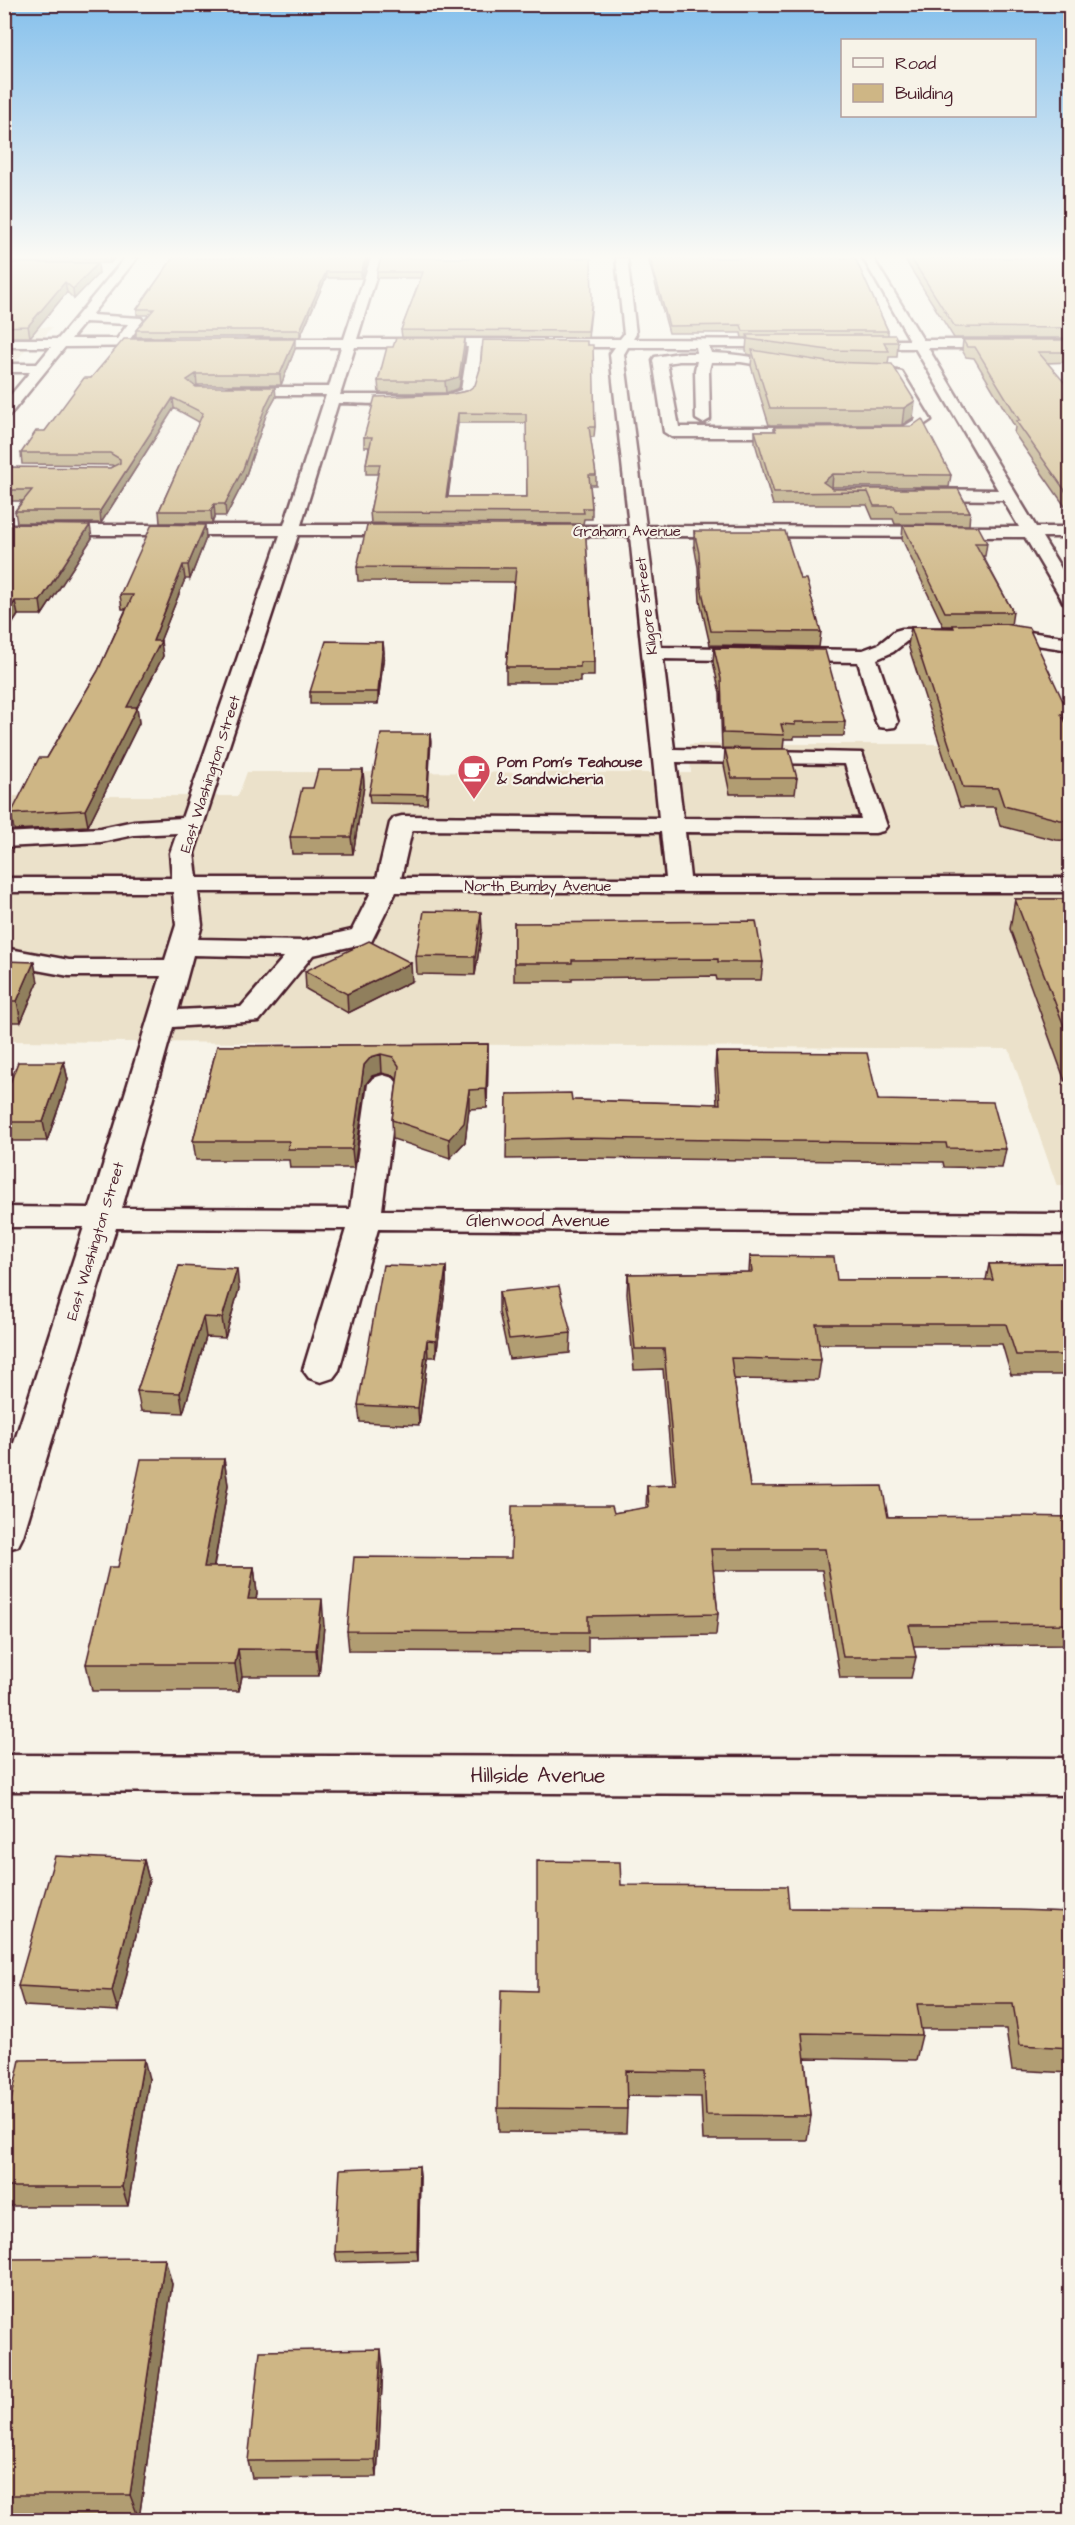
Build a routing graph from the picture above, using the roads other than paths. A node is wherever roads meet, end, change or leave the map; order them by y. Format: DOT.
graph roads {
  1 [pos="33,376"];
  2 [pos="338,376"];
  3 [pos="470,376"];
  4 [pos="619,376"];
  5 [pos="663,376"];
  6 [pos="702,376"];
  7 [pos="898,376"];
  8 [pos="939,376"];
  9 [pos="220,391"];
  10 [pos="332,395"];
  11 [pos="4,412"];
  12 [pos="703,419"];
  13 [pos="935,420"];
  14 [pos="967,421"];
  15 [pos="688,432"];
  16 [pos="903,494"];
  17 [pos="1010,495"];
  18 [pos="291,529"];
  19 [pos="4,530"];
  20 [pos="434,530"];
  21 [pos="518,531"];
  22 [pos="637,531"];
  23 [pos="794,532"];
  24 [pos="1031,532"];
  25 [pos="1071,532"];
  26 [pos="799,550"];
  27 [pos="283,551"];
  28 [pos="307,551"];
  29 [pos="1071,598"];
  30 [pos="1071,644"];
  31 [pos="651,654"];
  32 [pos="866,656"];
  33 [pos="887,722"];
  34 [pos="663,755"];
  35 [pos="192,825"];
  36 [pos="671,825"];
  37 [pos="4,840"];
  38 [pos="4,885"];
  39 [pos="1071,885"];
  40 [pos="185,886"];
  41 [pos="387,886"];
  42 [pos="679,886"];
  43 [pos="304,949"];
  44 [pos="4,956"];
  45 [pos="179,958"];
  46 [pos="161,1019"];
  47 [pos="383,1084"];
  48 [pos="4,1217"];
  49 [pos="103,1217"];
  50 [pos="365,1219"];
  51 [pos="1071,1224"];
  52 [pos="321,1371"];
  53 [pos="4,1536"];
  54 [pos="4,1773"];
  55 [pos="1071,1777"];
  1 -- 11 [label="street"];
  2 -- 10 [label="street, East Washington Street"];
  3 -- 10 [label="street"];
  4 -- 22 [label="street, Kilgore Street"];
  5 -- 15 [label="street"];
  6 -- 12 [label="street"];
  7 -- 13 [label="street"];
  8 -- 14 [label="street"];
  9 -- 10 [label="street"];
  10 -- 18 [label="street, East Washington Street"];
  12 -- 13 [label="street"];
  12 -- 15 [label="street"];
  13 -- 14 [label="street"];
  13 -- 15 [label="street"];
  14 -- 17 [label="street"];
  16 -- 17 [label="street"];
  17 -- 24 [label="street"];
  18 -- 19 [label="street"];
  18 -- 20 [label="street"];
  18 -- 27 [label="street, East Washington Street"];
  21 -- 22 [label="street, Graham Avenue"];
  22 -- 23 [label="street, Graham Avenue"];
  22 -- 31 [label="street, Kilgore Street"];
  23 -- 24 [label="street, Graham Avenue"];
  23 -- 26 [label="street"];
  24 -- 25 [label="street, Graham Avenue"];
  24 -- 29 [label="street"];
  27 -- 28 [label="street"];
  27 -- 35 [label="street, East Washington Street"];
  30 -- 32 [label="street"];
  31 -- 32 [label="street"];
  31 -- 34 [label="street, Kilgore Street"];
  32 -- 33 [label="street"];
  34 -- 36 [label="street, Kilgore Street"];
  34 -- 36 [label="street"];
  35 -- 37 [label="street"];
  35 -- 40 [label="street, East Washington Street"];
  36 -- 41 [label="street"];
  36 -- 42 [label="street, Kilgore Street"];
  38 -- 40 [label="street, North Bumby Avenue"];
  39 -- 42 [label="street, North Bumby Avenue"];
  40 -- 41 [label="street, North Bumby Avenue"];
  40 -- 45 [label="street, East Washington Street"];
  41 -- 42 [label="street, North Bumby Avenue"];
  41 -- 43 [label="street"];
  43 -- 45 [label="street"];
  43 -- 46 [label="street"];
  44 -- 45 [label="street"];
  45 -- 46 [label="street, East Washington Street"];
  46 -- 49 [label="street, East Washington Street"];
  47 -- 50 [label="street"];
  48 -- 49 [label="street, Glenwood Avenue"];
  49 -- 50 [label="street, Glenwood Avenue"];
  49 -- 53 [label="street, East Washington Street"];
  50 -- 51 [label="street, Glenwood Avenue"];
  50 -- 52 [label="street"];
  54 -- 55 [label="street, Hillside Avenue"];
}
